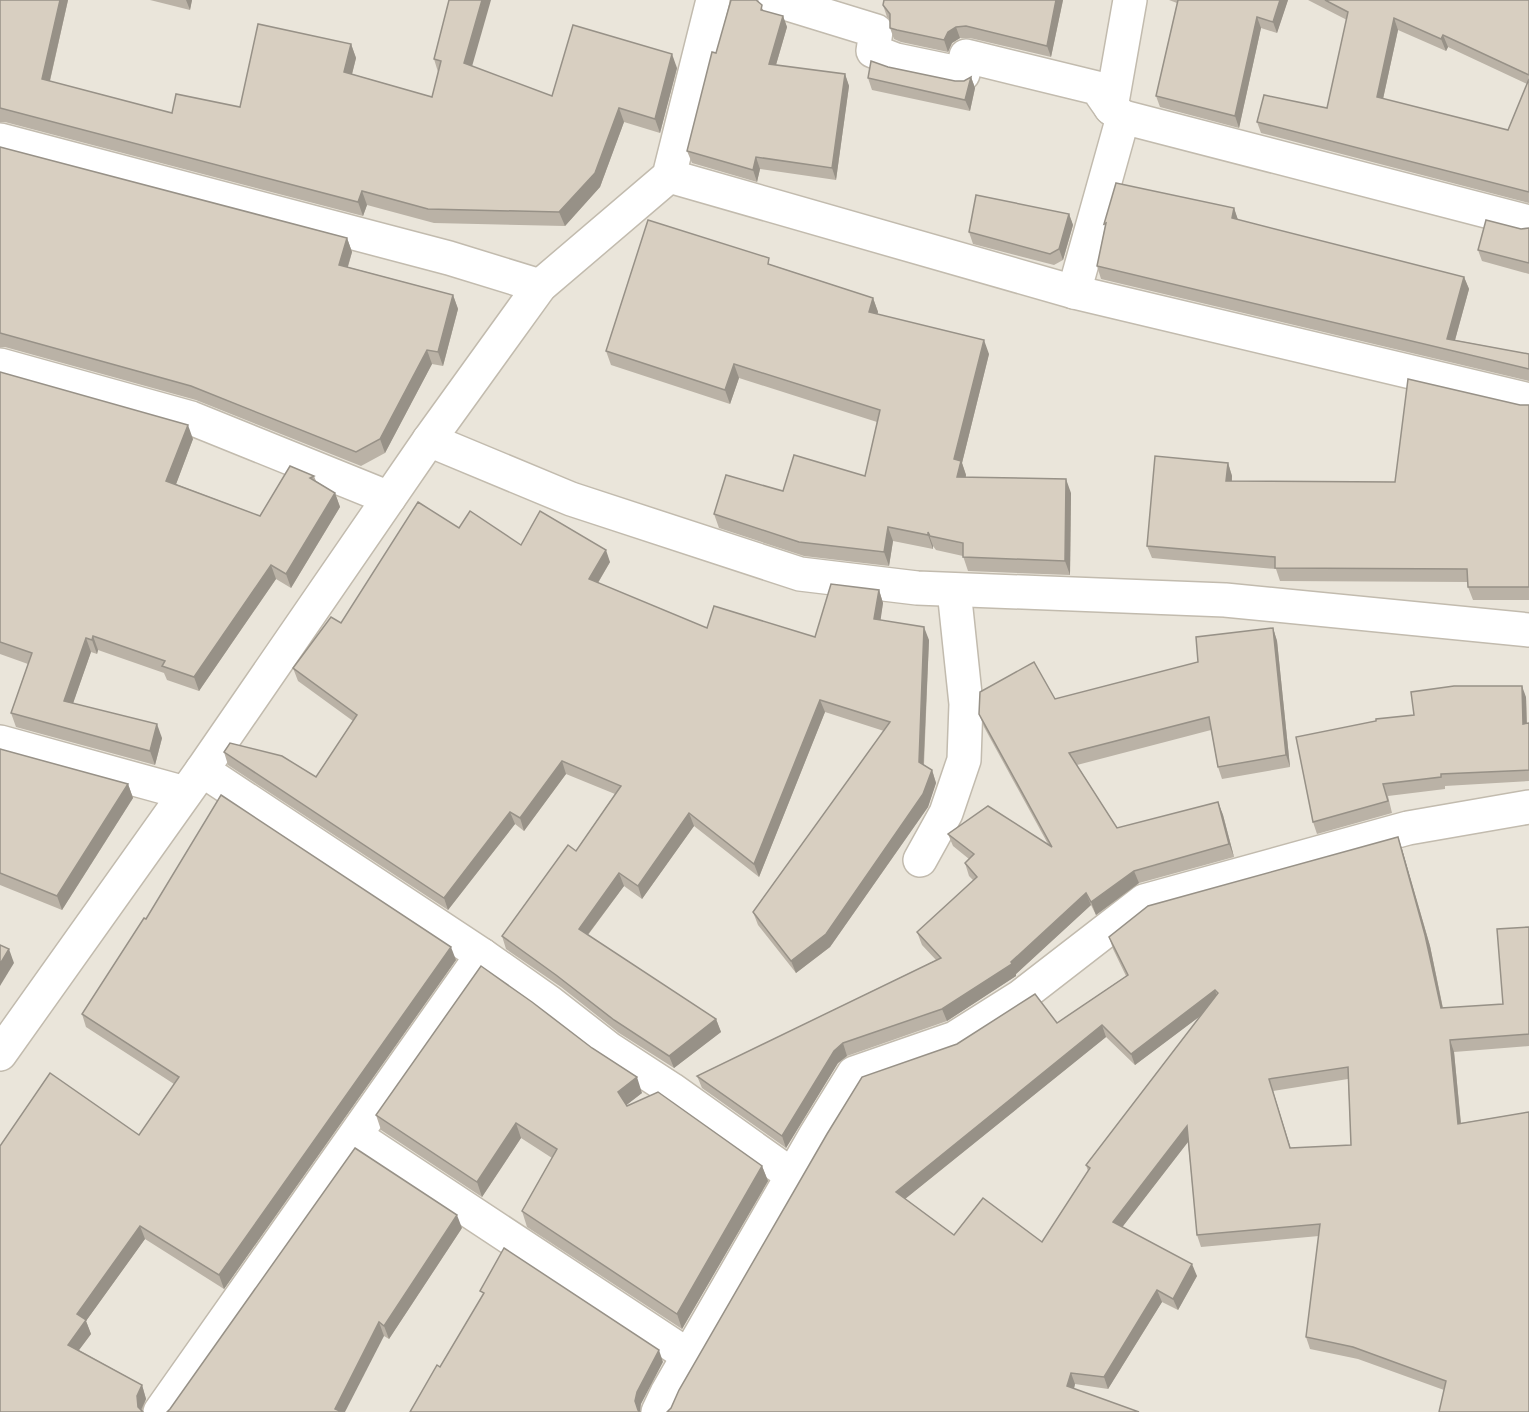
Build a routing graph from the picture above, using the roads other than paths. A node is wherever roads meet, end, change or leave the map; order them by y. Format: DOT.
graph roads {
  1 [pos="713,0"];
  2 [pos="775,0"];
  3 [pos="1130,0"];
  4 [pos="1117,113"];
  5 [pos="0,140"];
  6 [pos="669,176"];
  7 [pos="1529,222"];
  8 [pos="540,286"];
  9 [pos="1074,292"];
  10 [pos="0,364"];
  11 [pos="1529,400"];
  12 [pos="429,440"];
  13 [pos="389,498"];
  14 [pos="954,590"];
  15 [pos="1529,630"];
  16 [pos="0,742"];
  17 [pos="194,782"];
  18 [pos="1529,807"];
  19 [pos="920,860"];
  20 [pos="482,955"];
  21 [pos="0,1054"];
  22 [pos="356,1136"];
  23 [pos="793,1176"];
  24 [pos="688,1356"];
  25 [pos="160,1412"];
  26 [pos="658,1412"];
  1 -- 6 [label="street"];
  2 -- 4 [label="street"];
  3 -- 4 [label="street"];
  4 -- 7 [label="street"];
  4 -- 9 [label="street"];
  5 -- 8 [label="street"];
  6 -- 8 [label="street"];
  6 -- 9 [label="street"];
  8 -- 12 [label="street"];
  9 -- 11 [label="street"];
  10 -- 13 [label="street"];
  12 -- 13 [label="street"];
  12 -- 14 [label="street"];
  13 -- 17 [label="street"];
  14 -- 15 [label="street"];
  14 -- 19 [label="street"];
  16 -- 17 [label="street"];
  17 -- 20 [label="street"];
  17 -- 21 [label="street"];
  18 -- 23 [label="street"];
  20 -- 22 [label="street"];
  20 -- 23 [label="street"];
  22 -- 24 [label="street"];
  22 -- 25 [label="street"];
  23 -- 24 [label="street"];
  24 -- 26 [label="street"];
}
